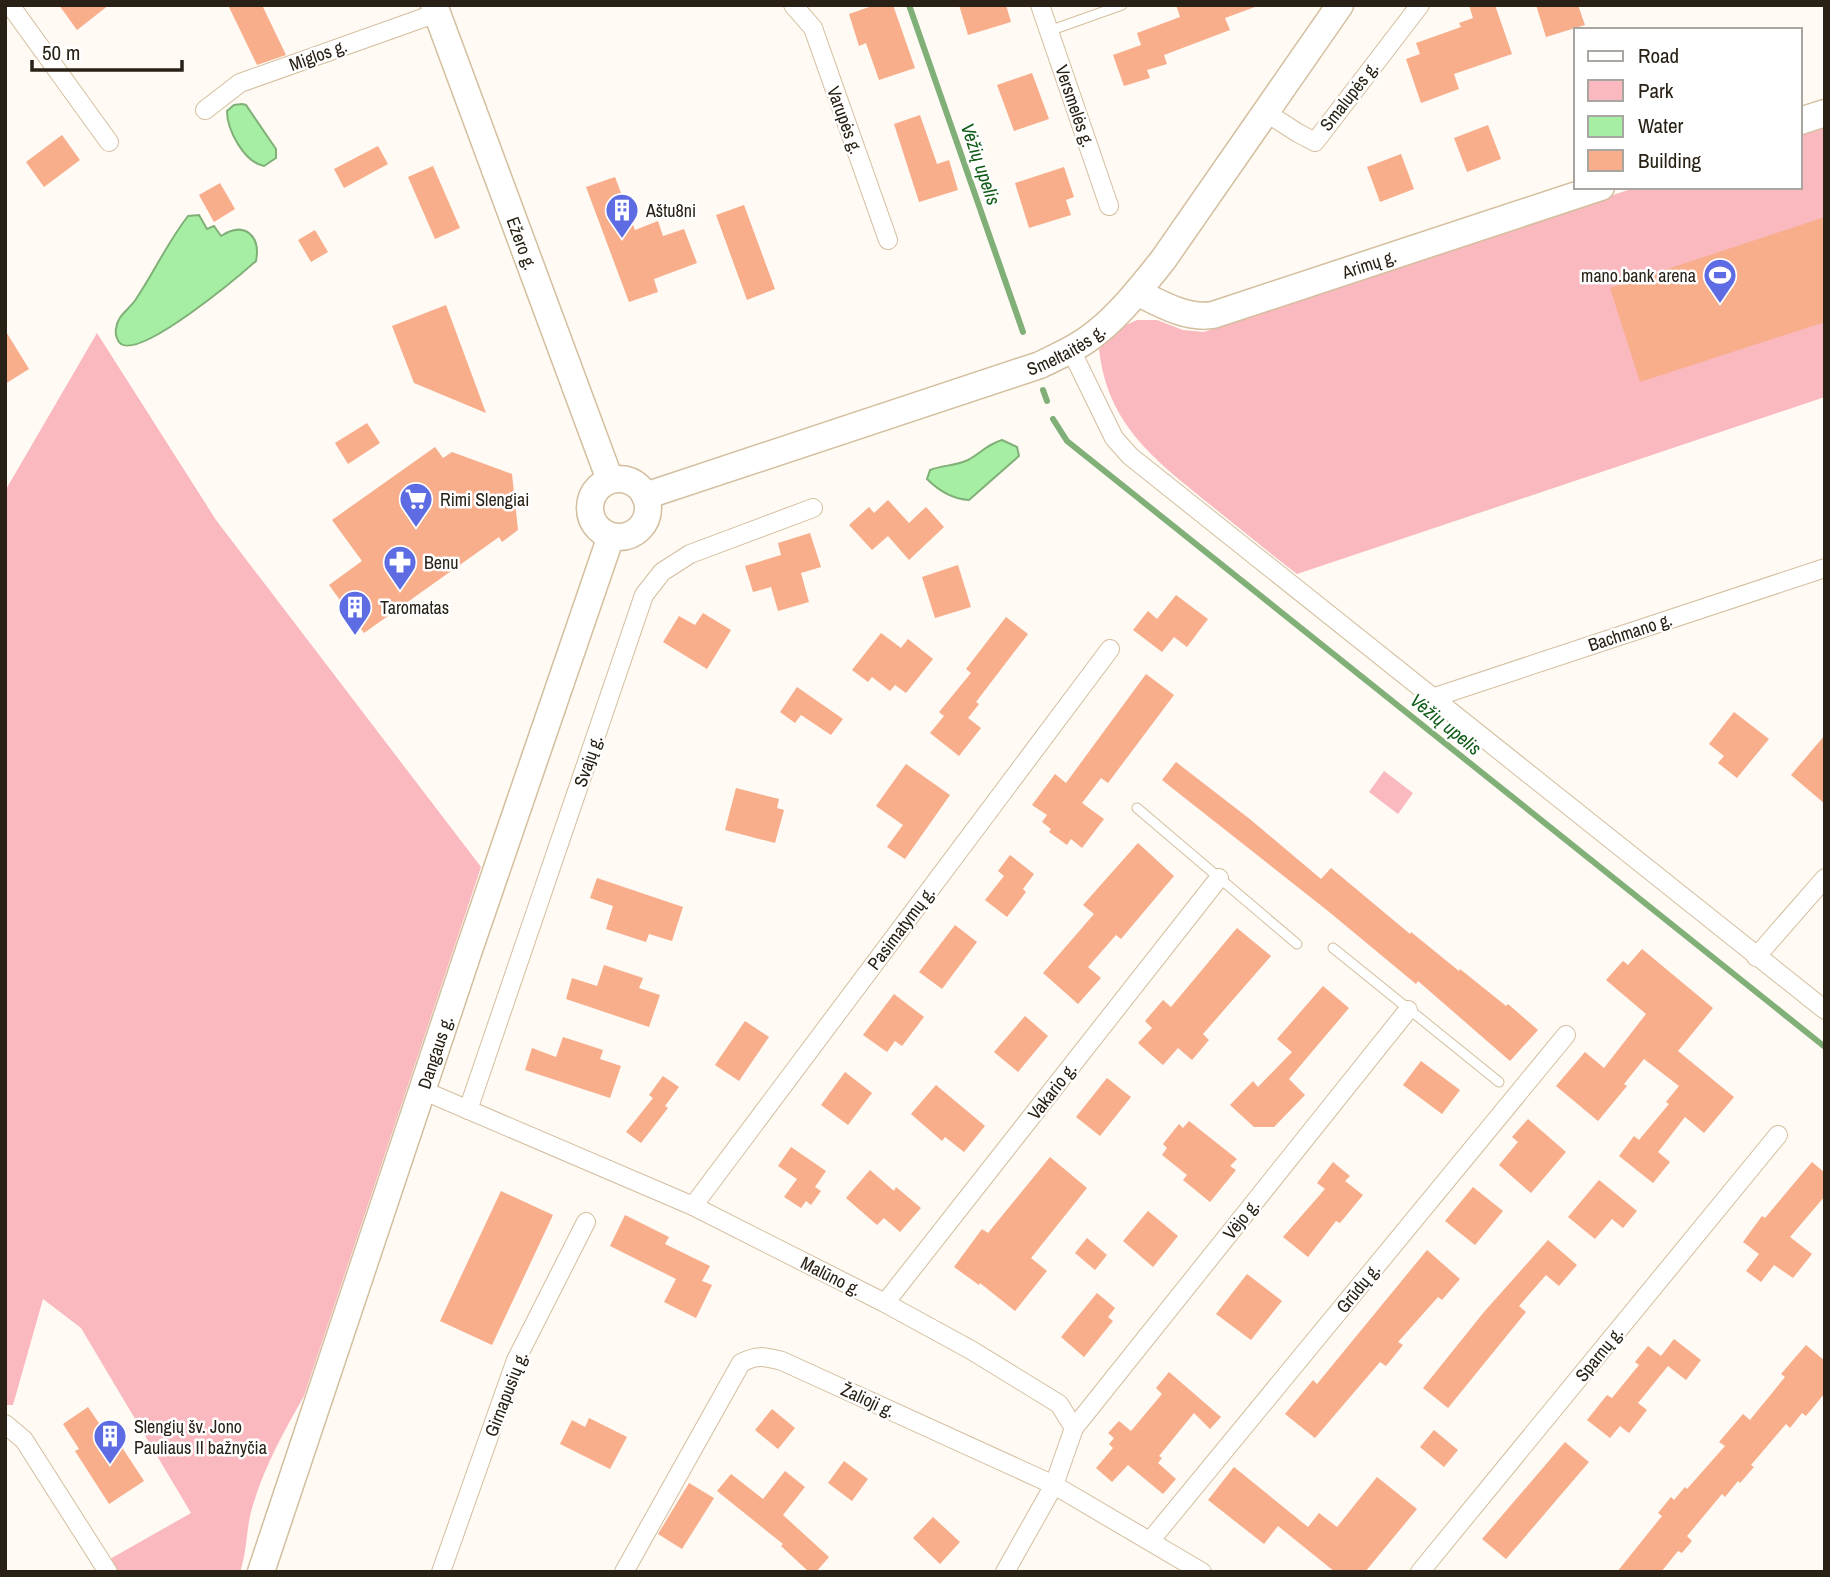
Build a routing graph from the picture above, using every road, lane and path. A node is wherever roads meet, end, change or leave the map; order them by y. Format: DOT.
graph roads {
  1 [pos="10,5"];
  2 [pos="793,5"];
  3 [pos="1040,5"];
  4 [pos="1122,5"];
  5 [pos="1340,5"];
  6 [pos="1420,5"];
  7 [pos="436,9"];
  8 [pos="1049,31"];
  9 [pos="205,110"];
  10 [pos="1265,112"];
  11 [pos="1825,113"];
  12 [pos="1802,120"];
  13 [pos="110,142"];
  14 [pos="1595,189"];
  15 [pos="1109,206"];
  16 [pos="888,240"];
  17 [pos="1137,292"];
  18 [pos="1071,350"];
  19 [pos="610,480"];
  20 [pos="645,496"];
  21 [pos="813,508"];
  22 [pos="611,536"];
  23 [pos="1825,568"];
  24 [pos="1110,649"];
  25 [pos="1435,697"];
  26 [pos="1137,808"];
  27 [pos="1825,877"];
  28 [pos="1219,878"];
  29 [pos="1297,944"];
  30 [pos="1333,948"];
  31 [pos="1756,957"];
  32 [pos="1408,1010"];
  33 [pos="1825,1010"];
  34 [pos="1566,1035"];
  35 [pos="1499,1082"];
  36 [pos="422,1090"];
  37 [pos="468,1110"];
  38 [pos="1778,1135"];
  39 [pos="693,1206"];
  40 [pos="586,1222"];
  41 [pos="886,1303"];
  42 [pos="5,1424"];
  43 [pos="1074,1428"];
  44 [pos="1054,1485"];
  45 [pos="1150,1541"];
  46 [pos="108,1572"];
  47 [pos="261,1572"];
  48 [pos="441,1572"];
  49 [pos="624,1572"];
  50 [pos="1005,1572"];
  51 [pos="1202,1572"];
  52 [pos="1420,1572"];
  1 -- 13 [label="street"];
  2 -- 16 [label="street, Varupės g."];
  3 -- 8 [label="street, Versmelės g."];
  4 -- 8 [label="lane"];
  5 -- 10 [label="main road, Smeltaitės g."];
  6 -- 10 [label="street, Smalupės g."];
  7 -- 9 [label="street, Miglos g."];
  7 -- 19 [label="main road, Ežero g."];
  8 -- 15 [label="street, Versmelės g."];
  10 -- 17 [label="main road, Smeltaitės g."];
  11 -- 12 [label="main road"];
  14 -- 17 [label="main road, Arimų g."];
  17 -- 18 [label="main road, Smeltaitės g."];
  18 -- 20 [label="main road, Smeltaitės g."];
  18 -- 25 [label="street"];
  19 -- 20 [label="main road"];
  19 -- 22 [label="main road"];
  20 -- 22 [label="main road"];
  21 -- 37 [label="street, Svajų g."];
  22 -- 36 [label="main road, Dangaus g."];
  23 -- 25 [label="street, Bachmano g."];
  24 -- 39 [label="street, Pasimatymų g."];
  25 -- 31 [label="street"];
  26 -- 28 [label="lane"];
  27 -- 31 [label="street"];
  28 -- 29 [label="lane"];
  28 -- 41 [label="street, Vakario g."];
  30 -- 32 [label="lane"];
  31 -- 33 [label="street"];
  32 -- 35 [label="lane"];
  32 -- 43 [label="street, Vėjo g."];
  34 -- 45 [label="street, Grūdų g."];
  36 -- 37 [label="street, Malūno g."];
  36 -- 47 [label="main road, Dangaus g."];
  37 -- 39 [label="street, Malūno g."];
  38 -- 52 [label="street, Sparnų g."];
  39 -- 41 [label="street, Malūno g."];
  40 -- 48 [label="street, Girnapusių g."];
  41 -- 43 [label="street, Malūno g."];
  42 -- 46 [label="street"];
  43 -- 44 [label="street"];
  44 -- 45 [label="street, Žalioji g."];
  44 -- 49 [label="street, Žalioji g."];
  44 -- 50 [label="street"];
  45 -- 51 [label="street, Žalioji g."];
}
